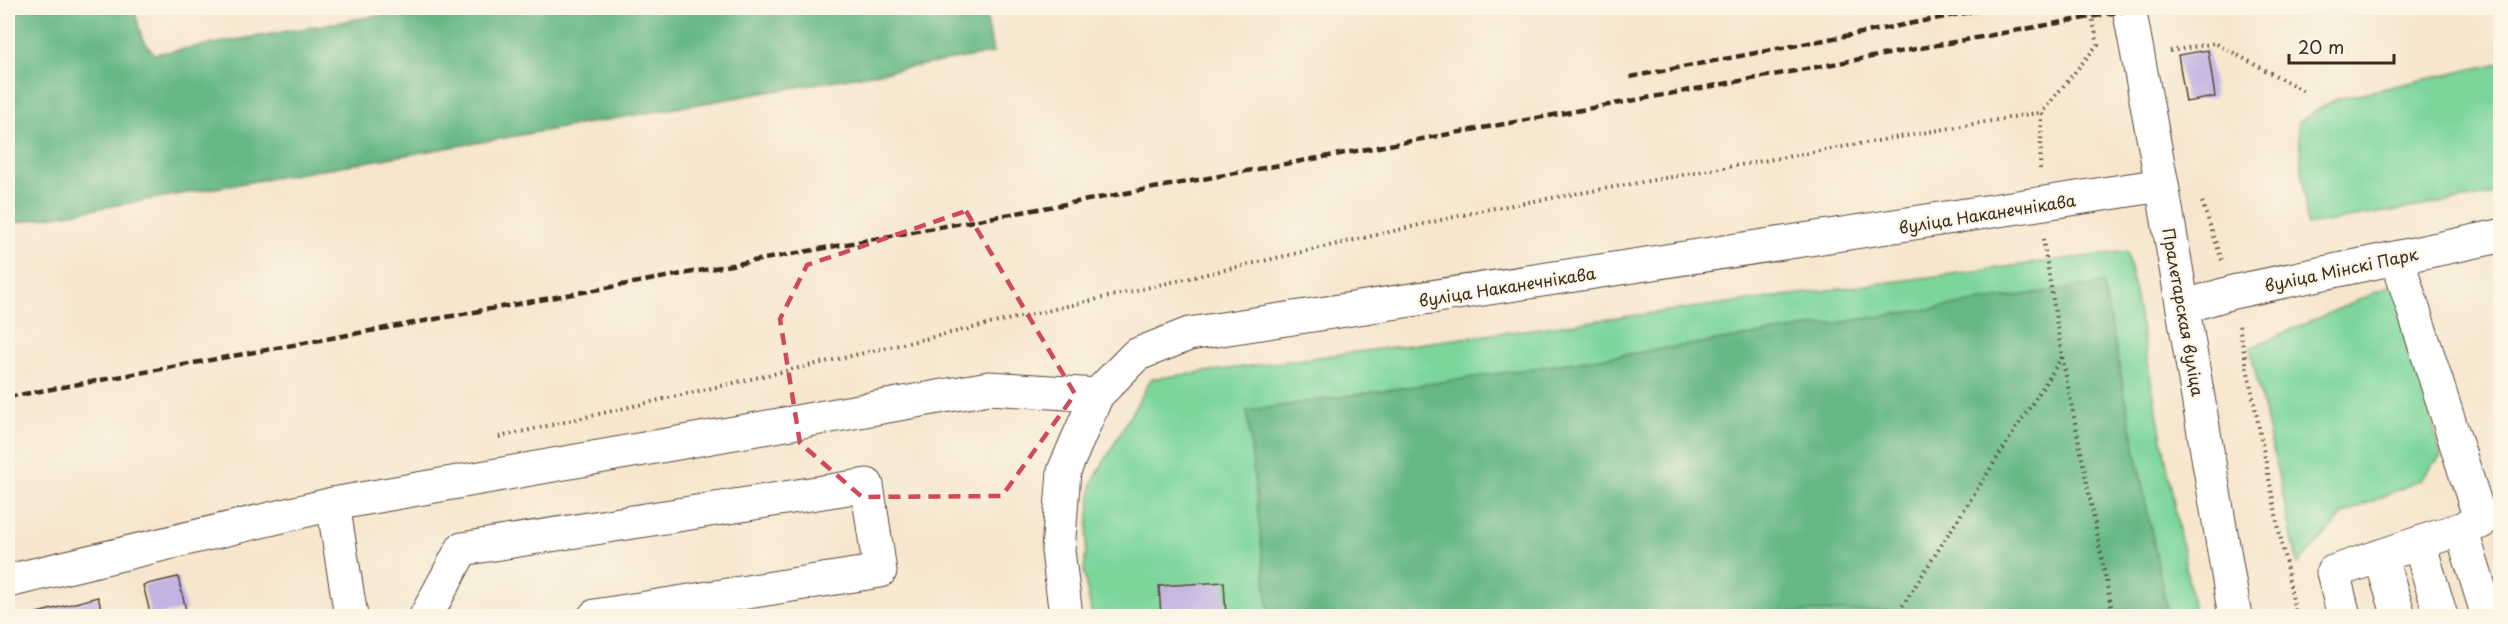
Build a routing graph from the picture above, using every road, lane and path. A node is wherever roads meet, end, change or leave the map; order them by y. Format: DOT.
graph roads {
  1 [pos="2090,8"];
  2 [pos="2129,8"];
  3 [pos="2169,51"];
  4 [pos="2306,92"];
  5 [pos="2042,112"];
  6 [pos="2162,185"];
  7 [pos="2038,205"];
  8 [pos="2500,236"];
  9 [pos="2397,258"];
  10 [pos="2183,306"];
  11 [pos="2062,356"];
  12 [pos="1097,395"];
  13 [pos="493,438"];
  14 [pos="333,504"];
  15 [pos="2481,528"];
  16 [pos="2419,543"];
  17 [pos="2380,556"];
  18 [pos="8,581"];
  19 [pos="351,616"];
  20 [pos="426,616"];
  21 [pos="595,616"];
  22 [pos="1066,616"];
  23 [pos="1896,616"];
  24 [pos="2113,616"];
  25 [pos="2235,616"];
  26 [pos="2344,616"];
  27 [pos="2399,616"];
  28 [pos="2441,616"];
  29 [pos="2488,616"];
  1 -- 5 [label="path"];
  2 -- 6 [label="main road, Пралетарская вуліца"];
  3 -- 4 [label="path"];
  5 -- 7 [label="path"];
  5 -- 13 [label="path"];
  6 -- 7 [label="main road, вуліца Наканечнікава"];
  6 -- 10 [label="main road, Пралетарская вуліца"];
  7 -- 11 [label="path"];
  7 -- 12 [label="main road, вуліца Наканечнікава"];
  8 -- 9 [label="main road, вуліца Мінскі Парк"];
  9 -- 10 [label="main road, вуліца Мінскі Парк"];
  9 -- 15 [label="main road"];
  10 -- 25 [label="main road, Пралетарская вуліца"];
  11 -- 23 [label="path"];
  11 -- 24 [label="path"];
  12 -- 14 [label="main road"];
  12 -- 22 [label="main road, вуліца Наканечнікава"];
  14 -- 18 [label="main road"];
  14 -- 19 [label="main road"];
  15 -- 16 [label="main road"];
  15 -- 29 [label="main road"];
  16 -- 17 [label="main road"];
  16 -- 28 [label="main road"];
  17 -- 26 [label="main road"];
  17 -- 27 [label="main road"];
  20 -- 21 [label="main road"];
}
